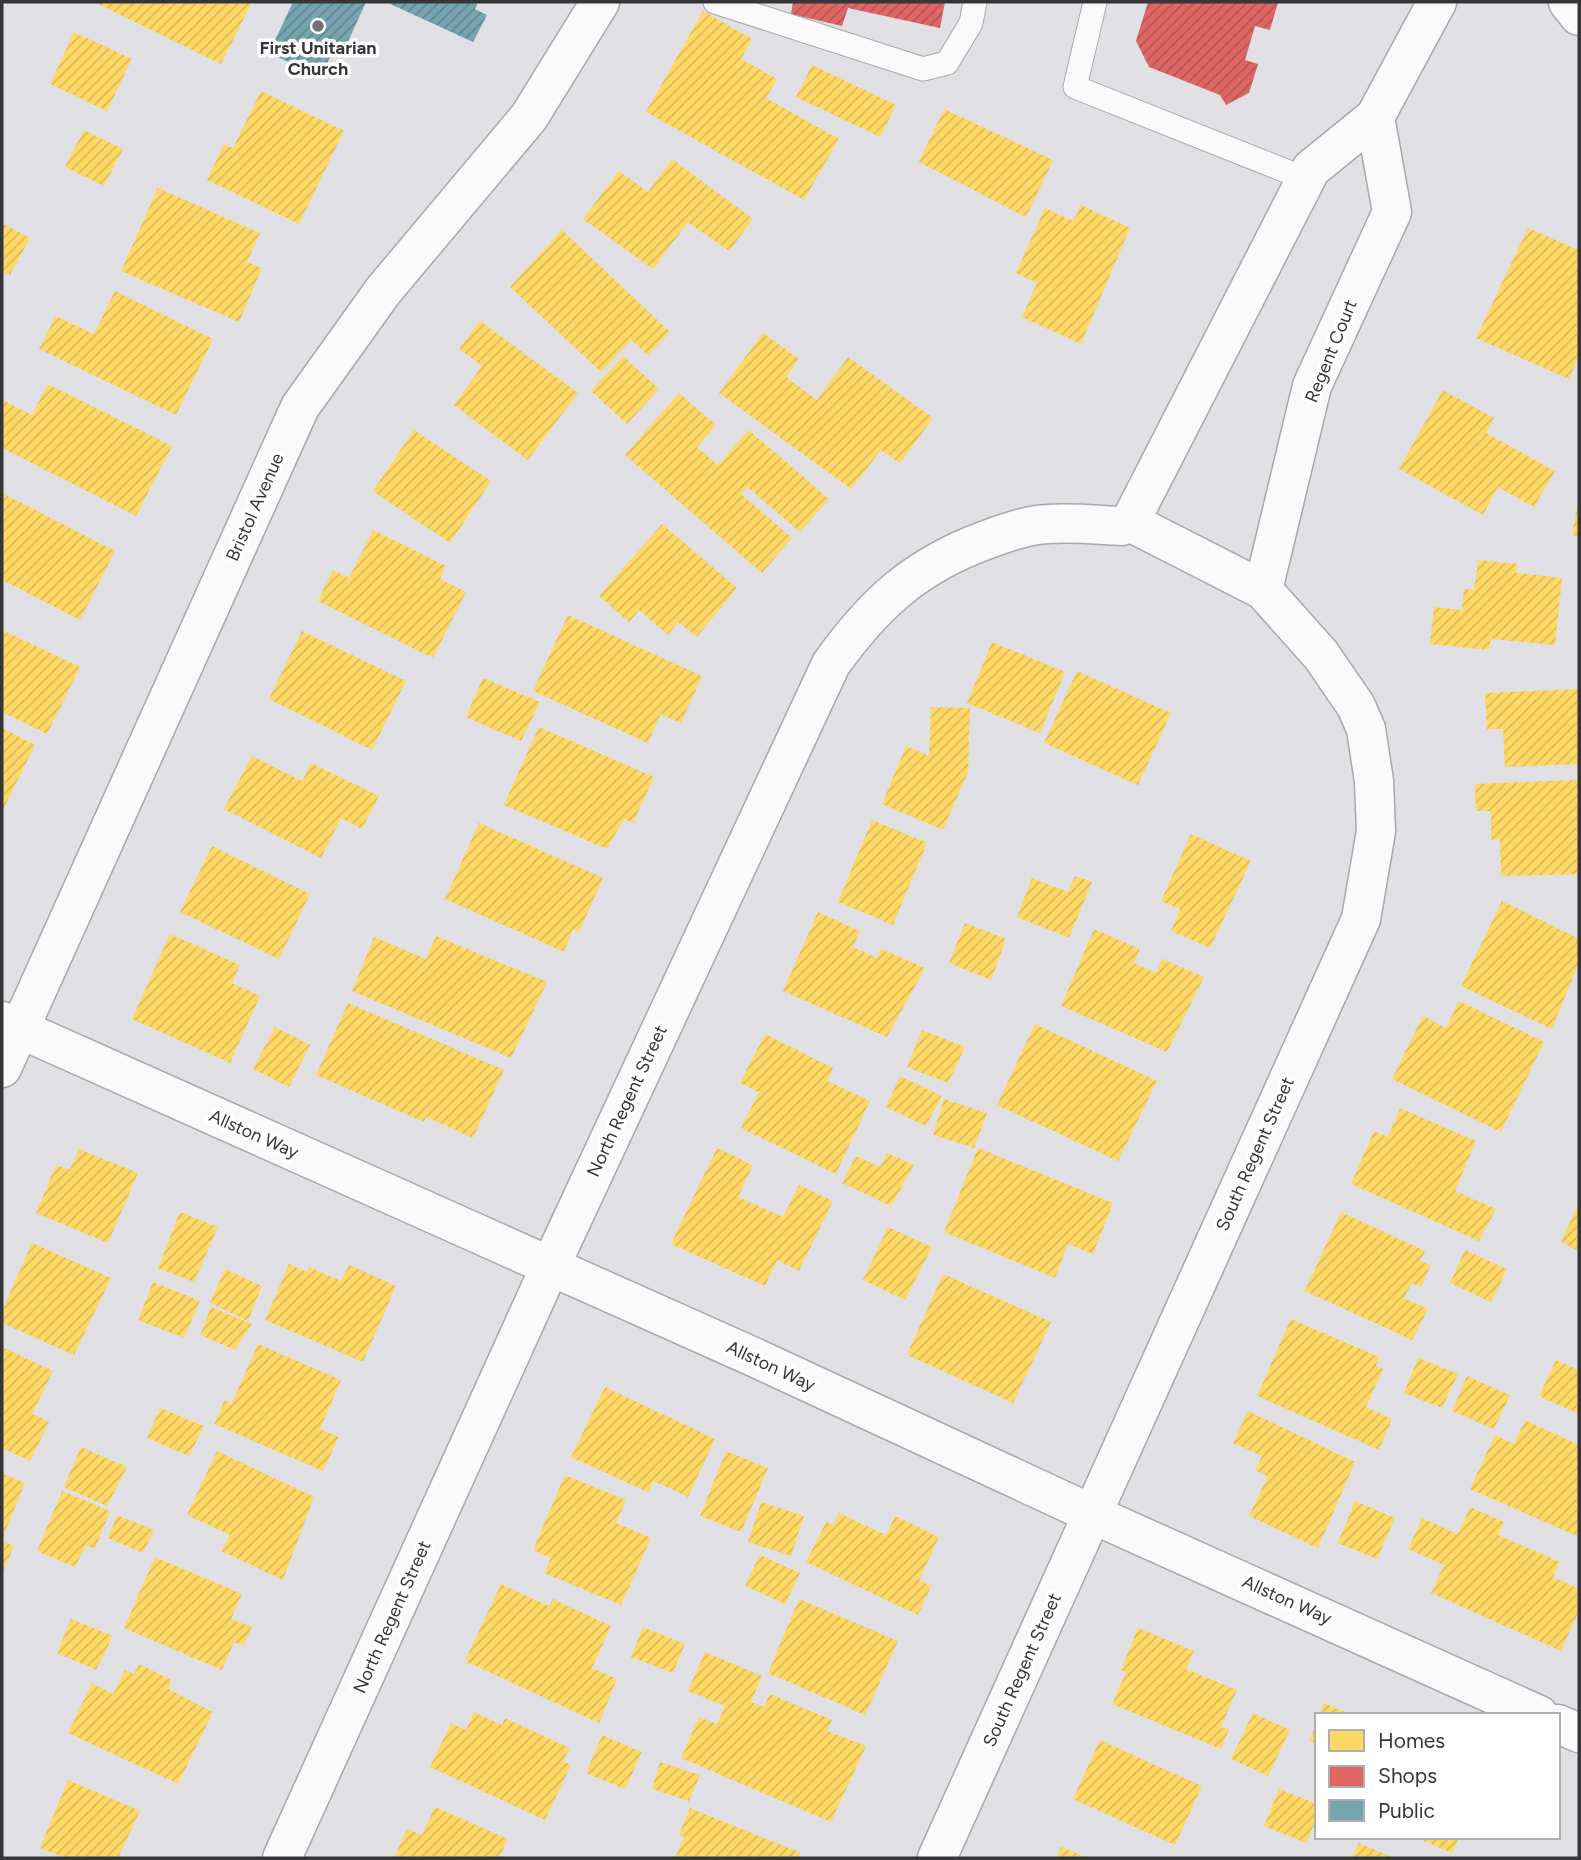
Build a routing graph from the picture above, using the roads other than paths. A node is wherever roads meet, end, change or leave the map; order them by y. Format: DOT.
graph roads {
  1 [pos="600,2"];
  2 [pos="715,2"];
  3 [pos="975,2"];
  4 [pos="1095,2"];
  5 [pos="1437,2"];
  6 [pos="1568,2"];
  7 [pos="1579,16"];
  8 [pos="1376,117"];
  9 [pos="1306,179"];
  10 [pos="1129,522"];
  11 [pos="1263,590"];
  12 [pos="11,1025"];
  13 [pos="2,1068"];
  14 [pos="550,1267"];
  15 [pos="1092,1514"];
  16 [pos="1535,1713"];
  17 [pos="1560,1725"];
  18 [pos="1579,1733"];
  19 [pos="282,1858"];
  20 [pos="937,1858"];
  1 -- 12 [label="street, Bristol Avenue"];
  2 -- 3 [label="lane"];
  4 -- 9 [label="lane"];
  5 -- 8 [label="street"];
  6 -- 7 [label="street"];
  8 -- 9 [label="street"];
  8 -- 11 [label="street, Regent Court"];
  9 -- 10 [label="street"];
  10 -- 11 [label="street, South Regent Street"];
  10 -- 14 [label="street, North Regent Street"];
  11 -- 15 [label="street, South Regent Street"];
  12 -- 13 [label="street, Bristol Avenue"];
  12 -- 14 [label="street, Allston Way"];
  14 -- 15 [label="street, Allston Way"];
  14 -- 19 [label="street, North Regent Street"];
  15 -- 16 [label="street, Allston Way"];
  15 -- 20 [label="street, South Regent Street"];
  17 -- 18 [label="street"];
}
